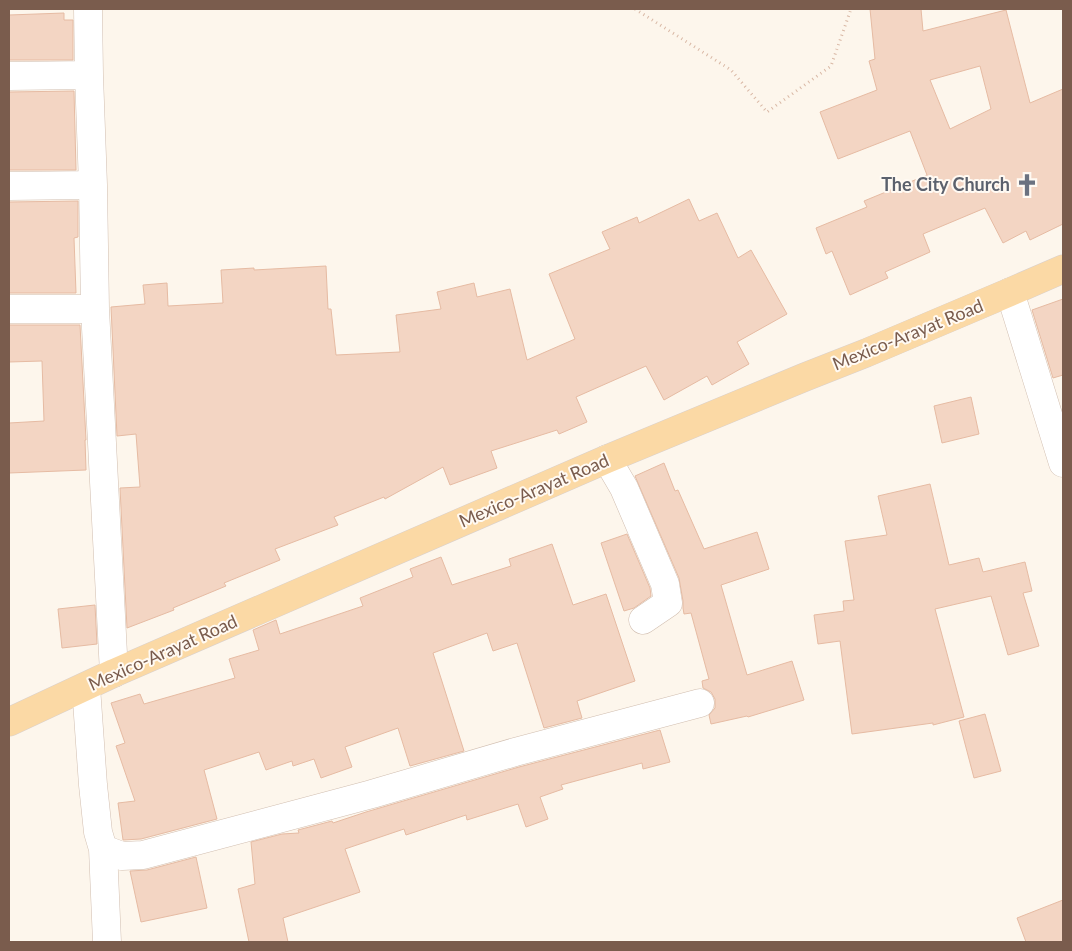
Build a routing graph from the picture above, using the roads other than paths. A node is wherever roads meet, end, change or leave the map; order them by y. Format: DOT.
graph roads {
  1 [pos="88,9"];
  2 [pos="89,75"];
  3 [pos="9,76"];
  4 [pos="93,185"];
  5 [pos="9,186"];
  6 [pos="1063,269"];
  7 [pos="1010,292"];
  8 [pos="9,309"];
  9 [pos="95,309"];
  10 [pos="607,459"];
  11 [pos="1063,463"];
  12 [pos="643,620"];
  13 [pos="114,673"];
  14 [pos="86,688"];
  15 [pos="700,703"];
  16 [pos="9,720"];
  17 [pos="103,849"];
  18 [pos="107,942"];
  1 -- 2 [label="street"];
  2 -- 3 [label="street"];
  2 -- 4 [label="street"];
  4 -- 5 [label="street"];
  4 -- 9 [label="street"];
  6 -- 7 [label="main road, Mexico-Arayat Road"];
  7 -- 10 [label="main road, Mexico-Arayat Road"];
  7 -- 11 [label="street"];
  8 -- 9 [label="street"];
  9 -- 13 [label="street"];
  10 -- 12 [label="street"];
  10 -- 13 [label="main road, Mexico-Arayat Road"];
  13 -- 14 [label="main road, Mexico-Arayat Road"];
  14 -- 16 [label="main road, Mexico-Arayat Road"];
  14 -- 17 [label="street"];
  15 -- 17 [label="street"];
  17 -- 18 [label="street"];
}
